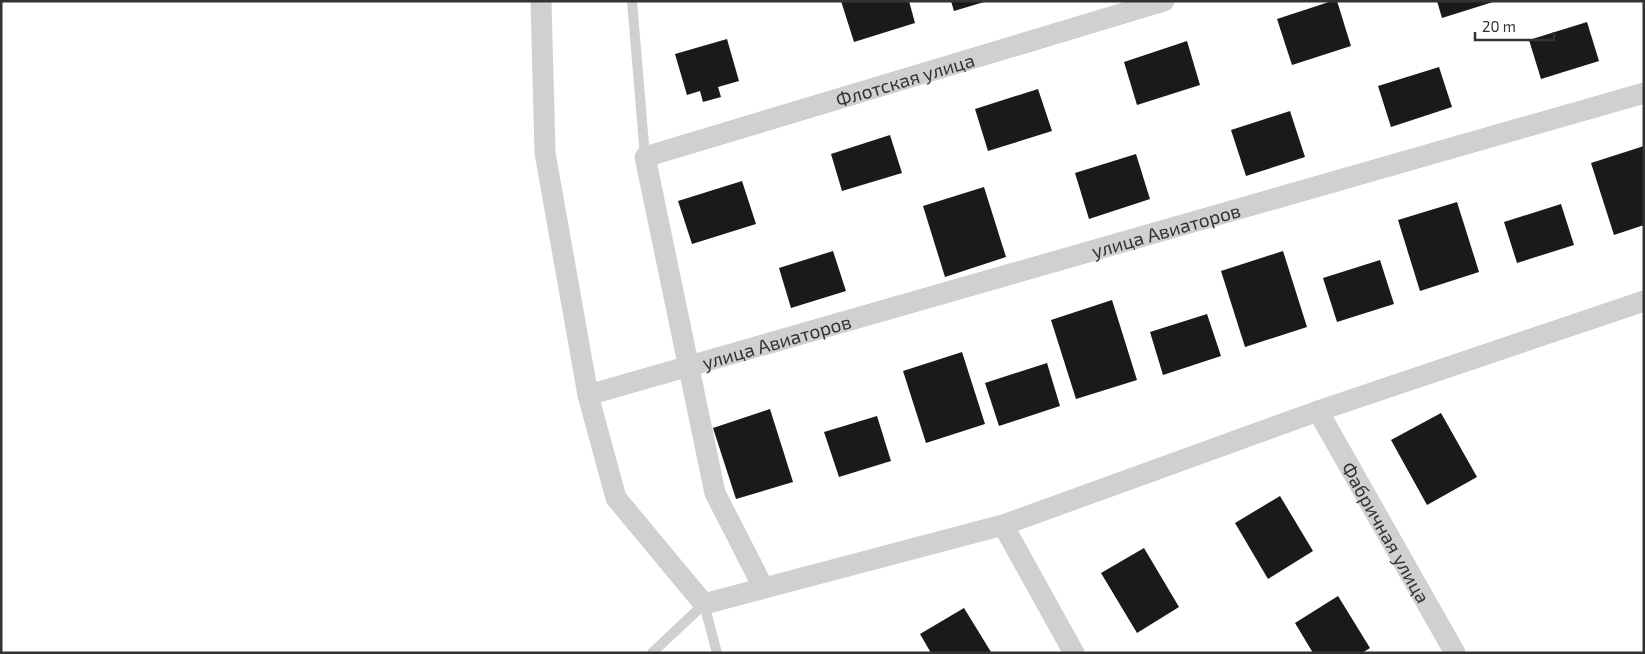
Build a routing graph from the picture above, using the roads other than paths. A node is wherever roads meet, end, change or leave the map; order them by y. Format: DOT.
graph roads {
  1 [pos="541,1"];
  2 [pos="632,1"];
  3 [pos="1164,1"];
  4 [pos="1644,93"];
  5 [pos="645,157"];
  6 [pos="1644,301"];
  7 [pos="690,367"];
  8 [pos="588,395"];
  9 [pos="1318,411"];
  10 [pos="1003,525"];
  11 [pos="763,587"];
  12 [pos="704,604"];
  13 [pos="652,653"];
  14 [pos="717,653"];
  15 [pos="1074,653"];
  16 [pos="1455,653"];
  1 -- 8 [label="street"];
  2 -- 5 [label="lane"];
  3 -- 5 [label="street, Флотская улица"];
  4 -- 7 [label="street, улица Авиаторов"];
  5 -- 7 [label="street"];
  6 -- 9 [label="street"];
  7 -- 8 [label="street, улица Авиаторов"];
  7 -- 11 [label="street"];
  8 -- 12 [label="street"];
  9 -- 10 [label="street"];
  9 -- 16 [label="street, Фабричная улица"];
  10 -- 11 [label="street"];
  10 -- 15 [label="street"];
  11 -- 12 [label="street"];
  12 -- 13 [label="lane"];
  12 -- 14 [label="lane"];
}
